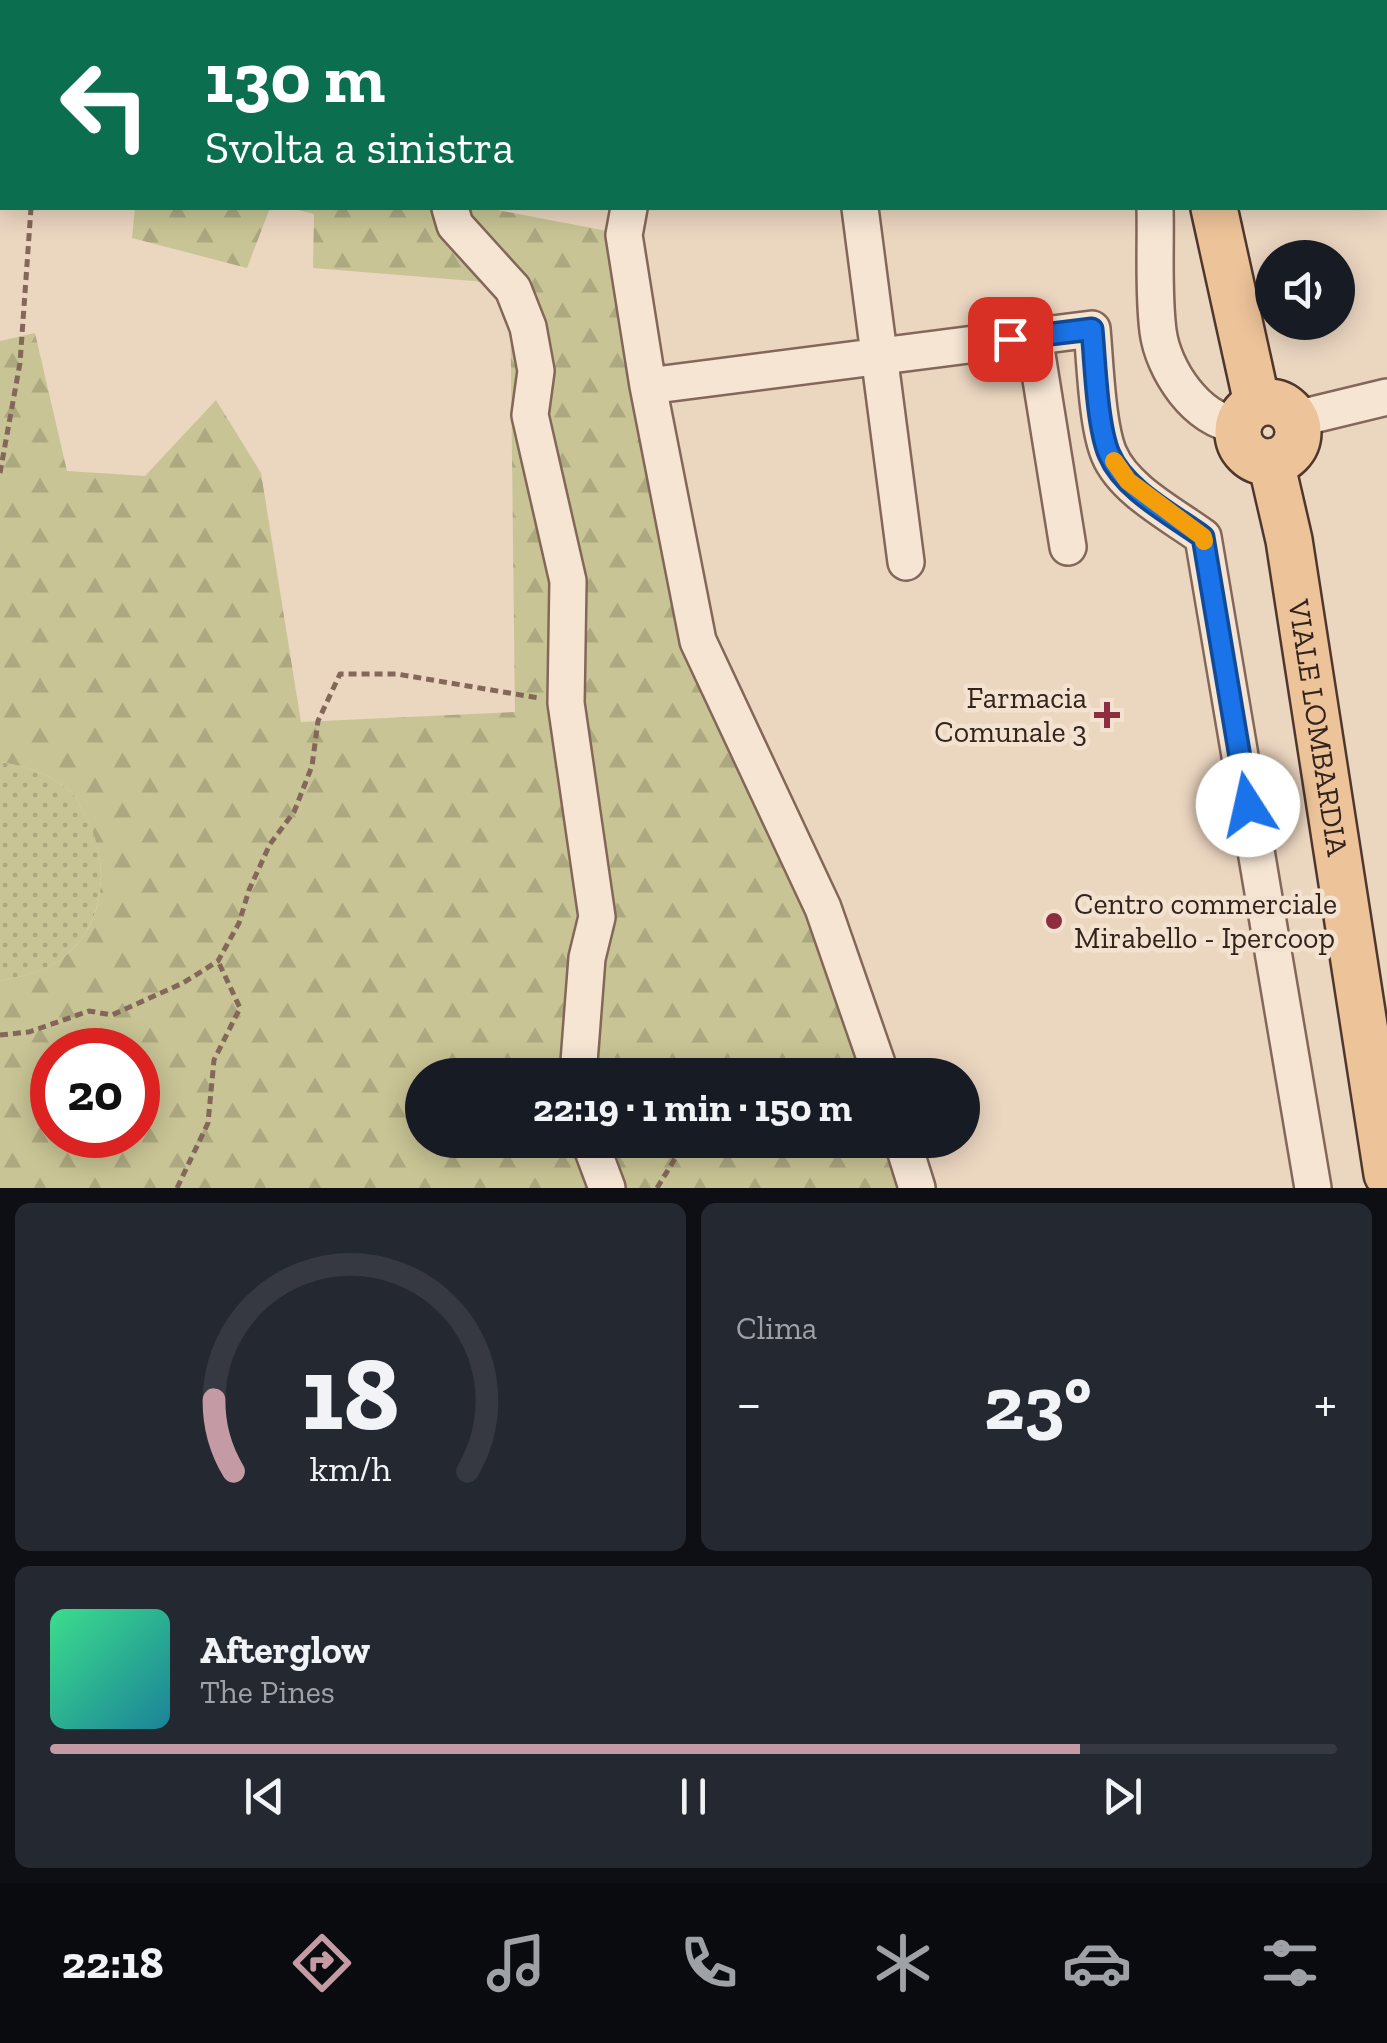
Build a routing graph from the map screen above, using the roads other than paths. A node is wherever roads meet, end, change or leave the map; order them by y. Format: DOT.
graph roads {
  1 [pos="451,210"];
  2 [pos="629,210"];
  3 [pos="860,210"];
  4 [pos="1155,210"];
  5 [pos="1214,210"];
  6 [pos="1034,336"];
  7 [pos="880,355"];
  8 [pos="648,386"];
  9 [pos="1387,397"];
  10 [pos="1263,416"];
  11 [pos="1068,547"];
  12 [pos="906,562"];
  13 [pos="579,1058"];
  14 [pos="876,1058"];
  15 [pos="596,1158"];
  16 [pos="908,1158"];
  17 [pos="1387,1174"];
  18 [pos="607,1188"];
  19 [pos="917,1188"];
  20 [pos="1312,1188"];
  1 -- 13 [label="street"];
  2 -- 8 [label="street"];
  3 -- 7 [label="street"];
  4 -- 10 [label="street"];
  5 -- 10 [label="main road"];
  6 -- 7 [label="street"];
  6 -- 11 [label="street"];
  6 -- 20 [label="street"];
  7 -- 8 [label="street"];
  7 -- 12 [label="street"];
  8 -- 14 [label="street"];
  9 -- 10 [label="street"];
  10 -- 17 [label="main road, VIALE LOMBARDIA"];
  15 -- 18 [label="street"];
  16 -- 19 [label="street"];
}
